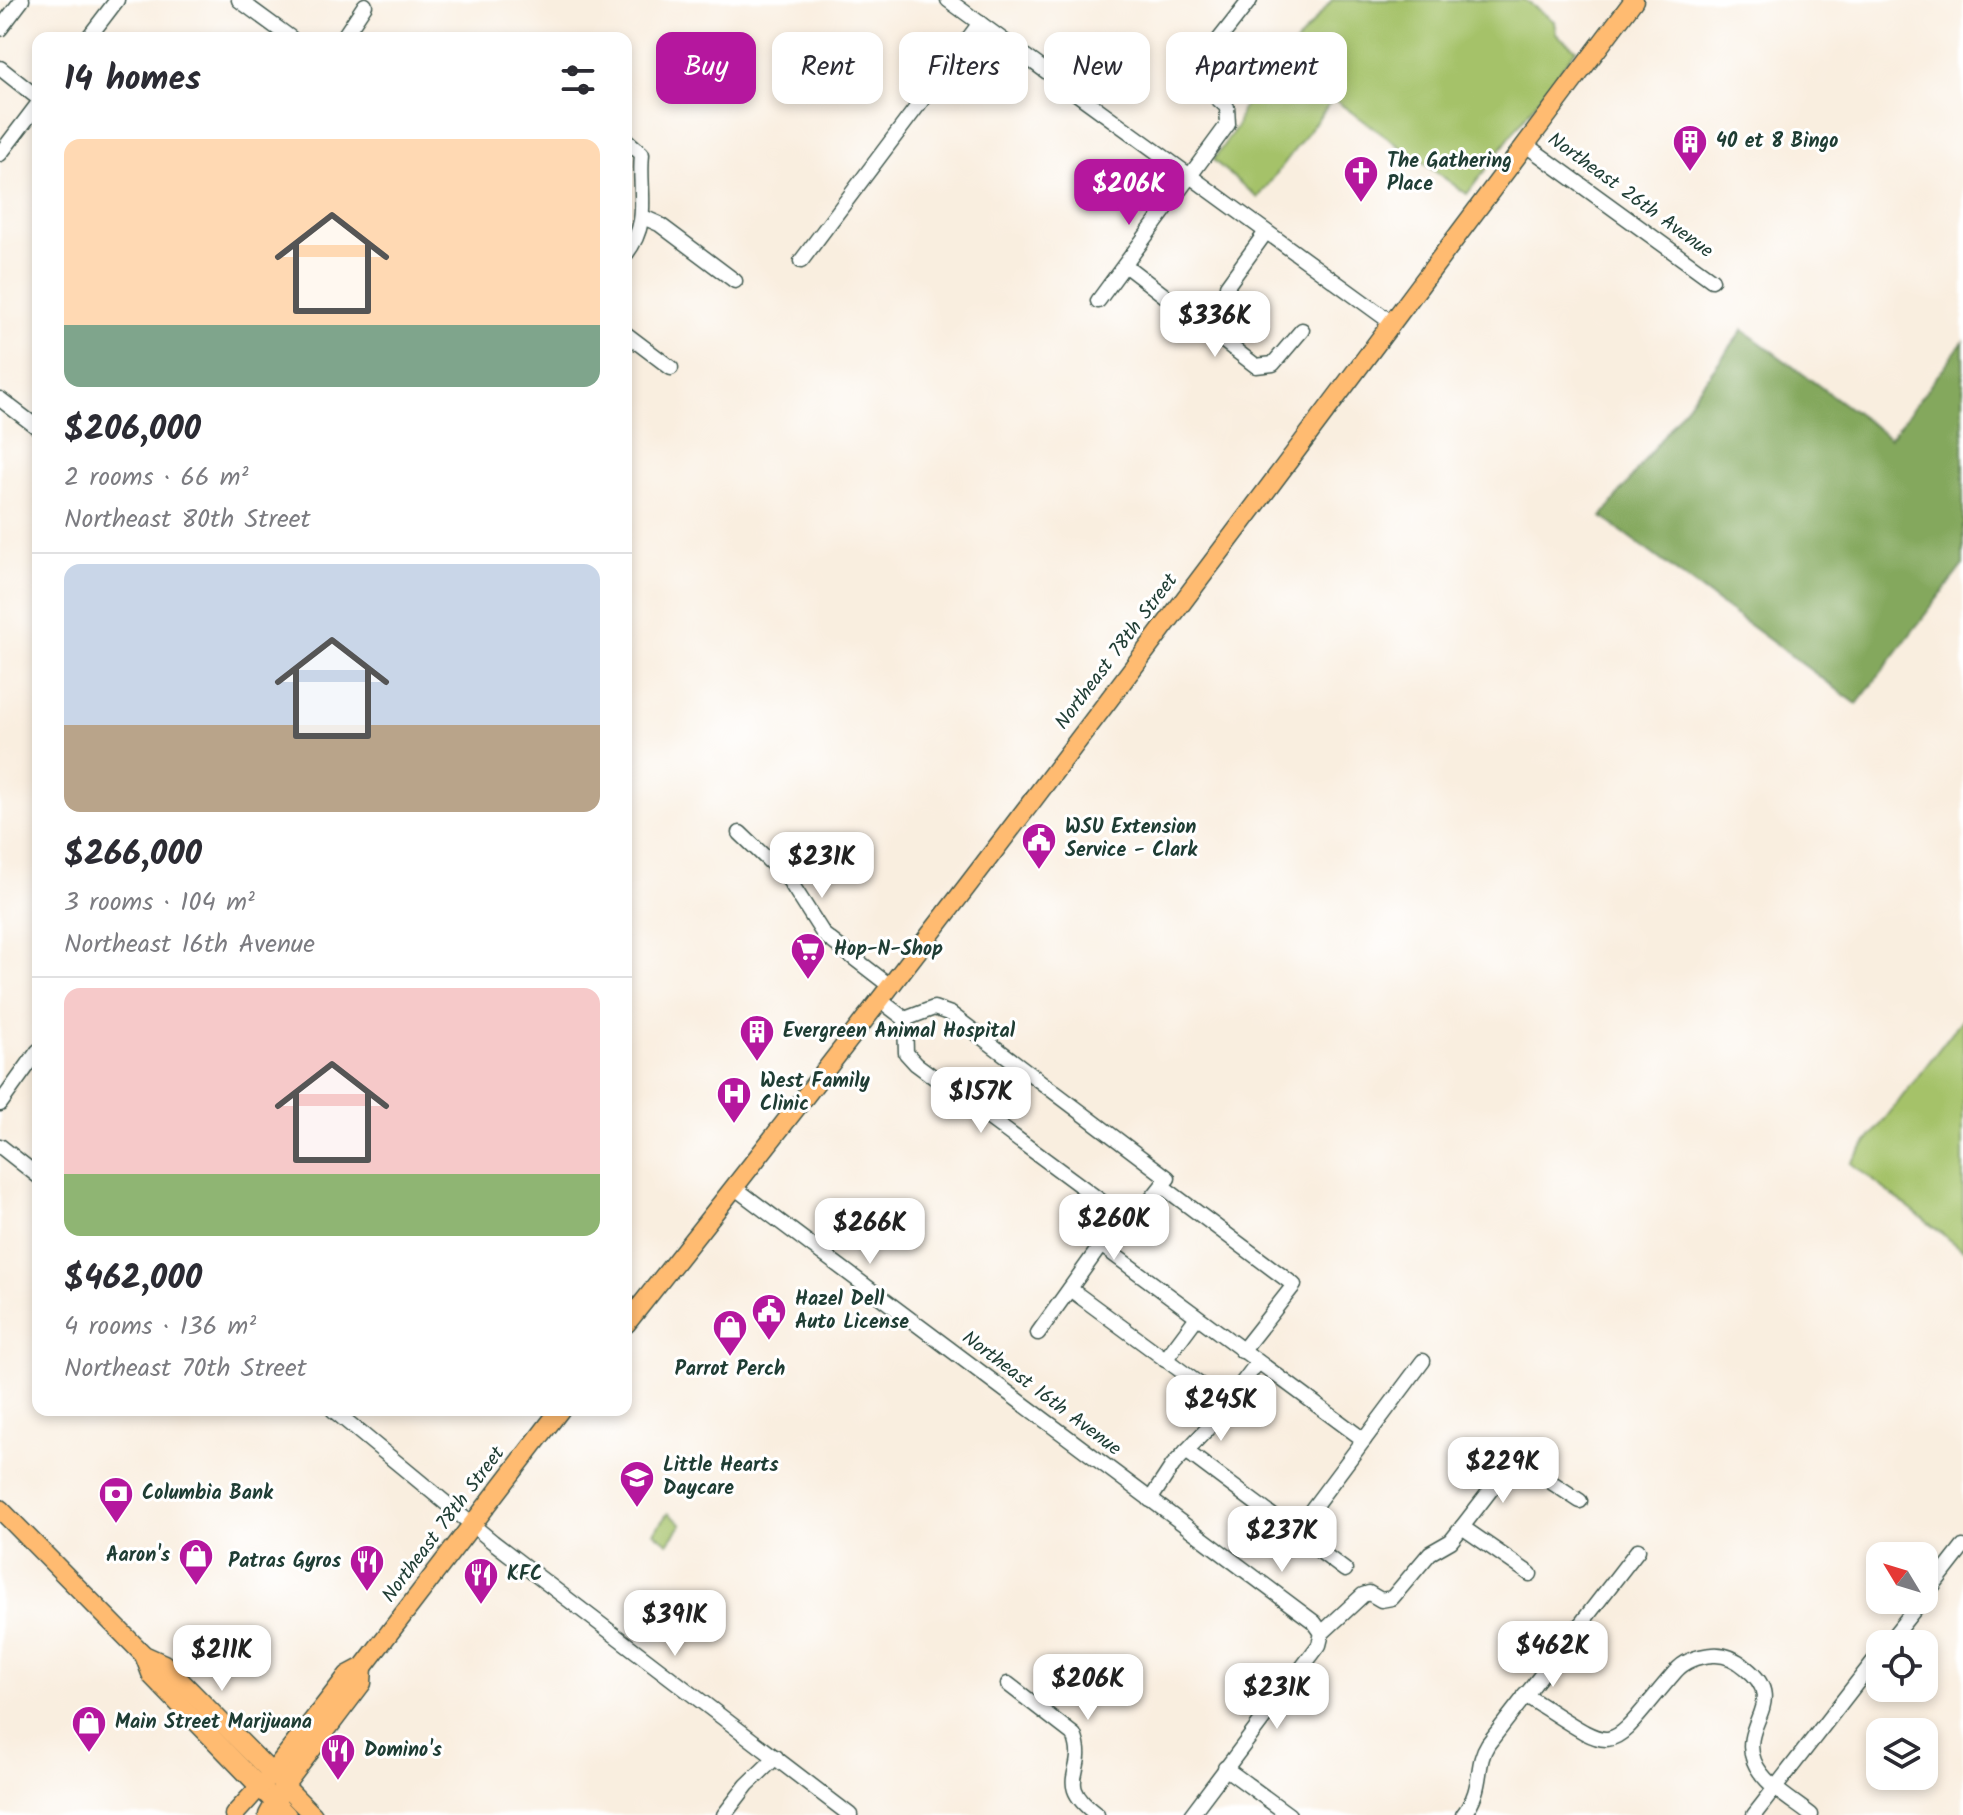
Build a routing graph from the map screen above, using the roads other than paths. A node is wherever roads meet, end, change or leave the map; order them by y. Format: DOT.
graph roads {
  1 [pos="22,0"];
  2 [pos="117,0"];
  3 [pos="239,0"];
  4 [pos="948,0"];
  5 [pos="1250,0"];
  6 [pos="1634,0"];
  7 [pos="365,5"];
  8 [pos="980,23"];
  9 [pos="0,29"];
  10 [pos="93,32"];
  11 [pos="283,32"];
  12 [pos="347,32"];
  13 [pos="0,68"];
  14 [pos="32,96"];
  15 [pos="32,109"];
  16 [pos="632,145"];
  17 [pos="1526,145"];
  18 [pos="0,154"];
  19 [pos="1187,175"];
  20 [pos="643,217"];
  21 [pos="1266,232"];
  22 [pos="632,241"];
  23 [pos="801,261"];
  24 [pos="1126,266"];
  25 [pos="1712,280"];
  26 [pos="735,281"];
  27 [pos="1227,286"];
  28 [pos="1098,301"];
  29 [pos="1392,323"];
  30 [pos="1302,330"];
  31 [pos="632,339"];
  32 [pos="671,368"];
  33 [pos="0,399"];
  34 [pos="32,423"];
  35 [pos="740,833"];
  36 [pos="885,993"];
  37 [pos="905,1019"];
  38 [pos="32,1059"];
  39 [pos="0,1104"];
  40 [pos="0,1146"];
  41 [pos="32,1171"];
  42 [pos="1162,1186"];
  43 [pos="735,1188"];
  44 [pos="1132,1224"];
  45 [pos="1101,1245"];
  46 [pos="1070,1289"];
  47 [pos="632,1317"];
  48 [pos="1197,1317"];
  49 [pos="1038,1333"];
  50 [pos="1242,1351"];
  51 [pos="1165,1360"];
  52 [pos="1423,1361"];
  53 [pos="1258,1362"];
  54 [pos="1226,1404"];
  55 [pos="340,1416"];
  56 [pos="555,1416"];
  57 [pos="1364,1440"];
  58 [pos="1186,1451"];
  59 [pos="1150,1500"];
  60 [pos="1580,1501"];
  61 [pos="0,1509"];
  62 [pos="472,1525"];
  63 [pos="1462,1527"];
  64 [pos="1295,1532"];
  65 [pos="1962,1549"];
  66 [pos="1638,1550"];
  67 [pos="1345,1570"];
  68 [pos="1530,1574"];
  69 [pos="1938,1579"];
  70 [pos="1910,1614"];
  71 [pos="1898,1630"];
  72 [pos="1322,1633"];
  73 [pos="1866,1671"];
  74 [pos="1008,1684"];
  75 [pos="1525,1695"];
  76 [pos="776,1757"];
  77 [pos="1225,1768"];
  78 [pos="272,1782"];
  79 [pos="1775,1787"];
  80 [pos="1271,1801"];
  81 [pos="277,1811"];
  82 [pos="1471,1812"];
  83 [pos="234,1815"];
  84 [pos="313,1815"];
  85 [pos="724,1815"];
  86 [pos="850,1815"];
  87 [pos="1097,1815"];
  88 [pos="1191,1815"];
  89 [pos="1260,1815"];
  90 [pos="1289,1815"];
  91 [pos="1754,1815"];
  92 [pos="1811,1815"];
  1 -- 9 [label="street"];
  2 -- 10 [label="street"];
  3 -- 11 [label="street"];
  4 -- 8 [label="street"];
  5 -- 19 [label="street"];
  6 -- 17 [label="main road, Northeast 78th Street"];
  7 -- 12 [label="street"];
  8 -- 19 [label="street"];
  8 -- 23 [label="street"];
  13 -- 14 [label="street"];
  15 -- 18 [label="street"];
  16 -- 20 [label="street"];
  17 -- 25 [label="street, Northeast 26th Avenue"];
  17 -- 29 [label="main road, Northeast 78th Street"];
  19 -- 21 [label="street"];
  19 -- 24 [label="street"];
  20 -- 22 [label="street"];
  20 -- 26 [label="street"];
  21 -- 27 [label="street"];
  21 -- 29 [label="street"];
  24 -- 28 [label="street"];
  24 -- 30 [label="street"];
  29 -- 36 [label="main road, Northeast 78th Street"];
  31 -- 32 [label="street"];
  33 -- 34 [label="street"];
  35 -- 36 [label="street"];
  36 -- 37 [label="street"];
  36 -- 43 [label="main road, Northeast 78th Street"];
  37 -- 42 [label="street"];
  37 -- 44 [label="street"];
  38 -- 39 [label="street"];
  40 -- 41 [label="street"];
  42 -- 44 [label="street"];
  42 -- 50 [label="street"];
  43 -- 47 [label="main road, Northeast 78th Street"];
  43 -- 59 [label="street, Northeast 16th Avenue"];
  44 -- 45 [label="street"];
  45 -- 46 [label="street"];
  45 -- 48 [label="street"];
  46 -- 49 [label="street"];
  46 -- 51 [label="street"];
  48 -- 50 [label="street"];
  48 -- 51 [label="street"];
  50 -- 53 [label="street"];
  51 -- 54 [label="street"];
  52 -- 57 [label="street"];
  53 -- 54 [label="street"];
  53 -- 57 [label="street"];
  54 -- 58 [label="street"];
  55 -- 62 [label="street"];
  56 -- 62 [label="main road, Northeast 78th Street"];
  57 -- 64 [label="street"];
  58 -- 59 [label="street"];
  58 -- 64 [label="street"];
  59 -- 72 [label="street, Northeast 16th Avenue"];
  60 -- 63 [label="street"];
  61 -- 78 [label="main road"];
  62 -- 76 [label="street"];
  62 -- 78 [label="main road, Northeast 78th Street"];
  63 -- 68 [label="street"];
  63 -- 72 [label="street"];
  64 -- 67 [label="street"];
  65 -- 69 [label="street"];
  66 -- 75 [label="street"];
  70 -- 71 [label="street"];
  72 -- 77 [label="street"];
  73 -- 79 [label="street"];
  74 -- 87 [label="street"];
  75 -- 79 [label="street"];
  75 -- 82 [label="street"];
  76 -- 85 [label="street"];
  76 -- 86 [label="street"];
  77 -- 80 [label="street"];
  77 -- 88 [label="street"];
  78 -- 81 [label="main road, Northeast 78th Street"];
  78 -- 83 [label="main road, Northeast 78th Street"];
  78 -- 84 [label="main road"];
  79 -- 91 [label="street"];
  79 -- 92 [label="street"];
  80 -- 89 [label="street"];
  80 -- 90 [label="street"];
}
